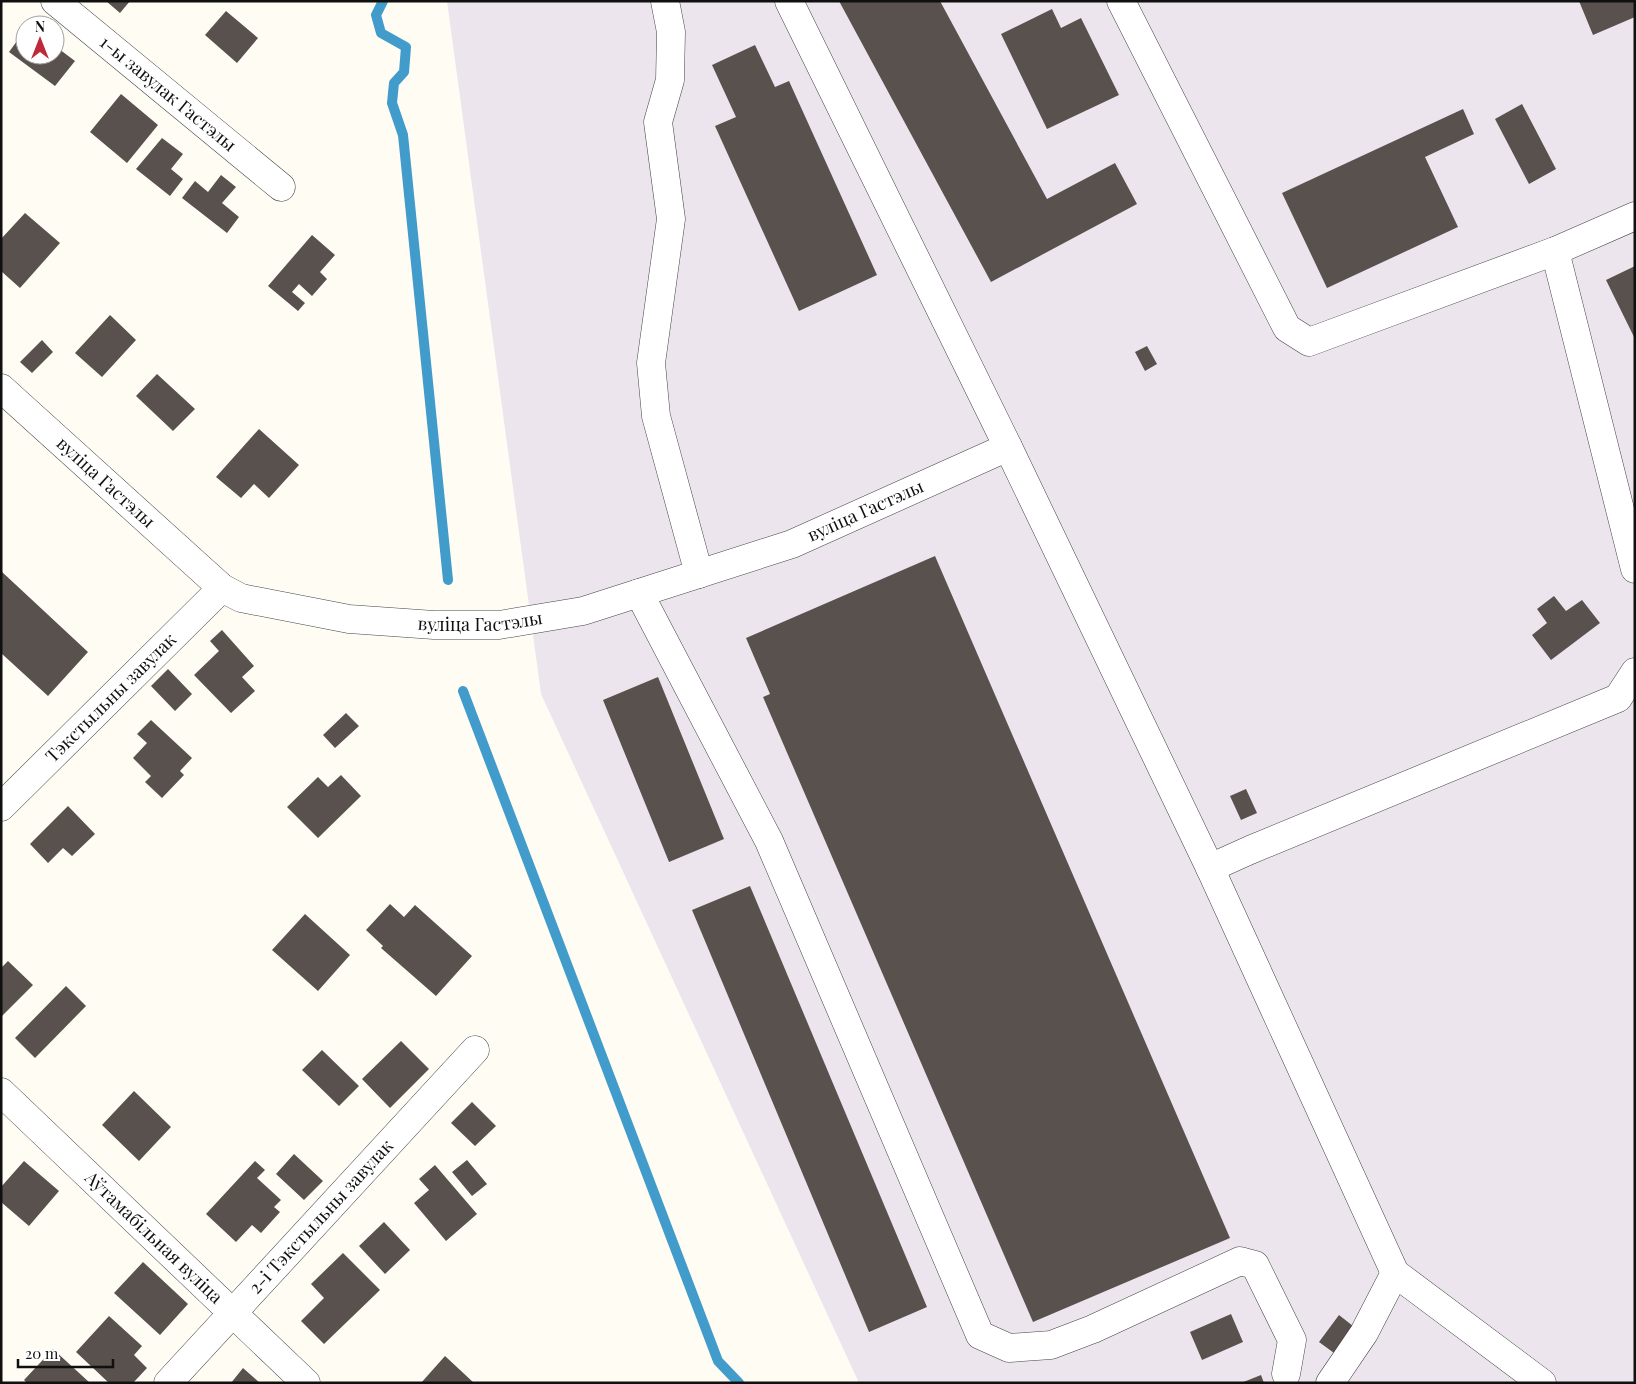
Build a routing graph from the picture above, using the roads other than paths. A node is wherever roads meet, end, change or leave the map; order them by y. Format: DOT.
graph roads {
  1 [pos="55,1"];
  2 [pos="665,1"];
  3 [pos="789,1"];
  4 [pos="1121,1"];
  5 [pos="281,187"];
  6 [pos="1635,216"];
  7 [pos="1554,251"];
  8 [pos="1,388"];
  9 [pos="1008,447"];
  10 [pos="1635,569"];
  11 [pos="699,574"];
  12 [pos="222,588"];
  13 [pos="639,593"];
  14 [pos="1635,672"];
  15 [pos="1,807"];
  16 [pos="1210,868"];
  17 [pos="475,1050"];
  18 [pos="1,1092"];
  19 [pos="1395,1272"];
  20 [pos="231,1313"];
  21 [pos="1286,1374"];
  22 [pos="168,1383"];
  23 [pos="306,1383"];
  24 [pos="1330,1383"];
  25 [pos="1542,1383"];
  1 -- 5 [label="street, 1-ы завулак Гастэлы"];
  2 -- 11 [label="street"];
  3 -- 9 [label="street"];
  4 -- 7 [label="street"];
  6 -- 7 [label="street"];
  7 -- 10 [label="street"];
  8 -- 12 [label="street, вуліца Гастэлы"];
  9 -- 11 [label="street, вуліца Гастэлы"];
  9 -- 16 [label="street"];
  11 -- 13 [label="street, вуліца Гастэлы"];
  12 -- 13 [label="street, вуліца Гастэлы"];
  12 -- 15 [label="street, Тэкстыльны завулак"];
  13 -- 21 [label="street"];
  14 -- 16 [label="street"];
  16 -- 19 [label="street"];
  17 -- 20 [label="street, 2-і Тэкстыльны завулак"];
  18 -- 20 [label="street, Аўтамабільная вуліца"];
  19 -- 24 [label="street"];
  19 -- 25 [label="street"];
  20 -- 22 [label="street, 2-і Тэкстыльны завулак"];
  20 -- 23 [label="street, Аўтамабільная вуліца"];
}
